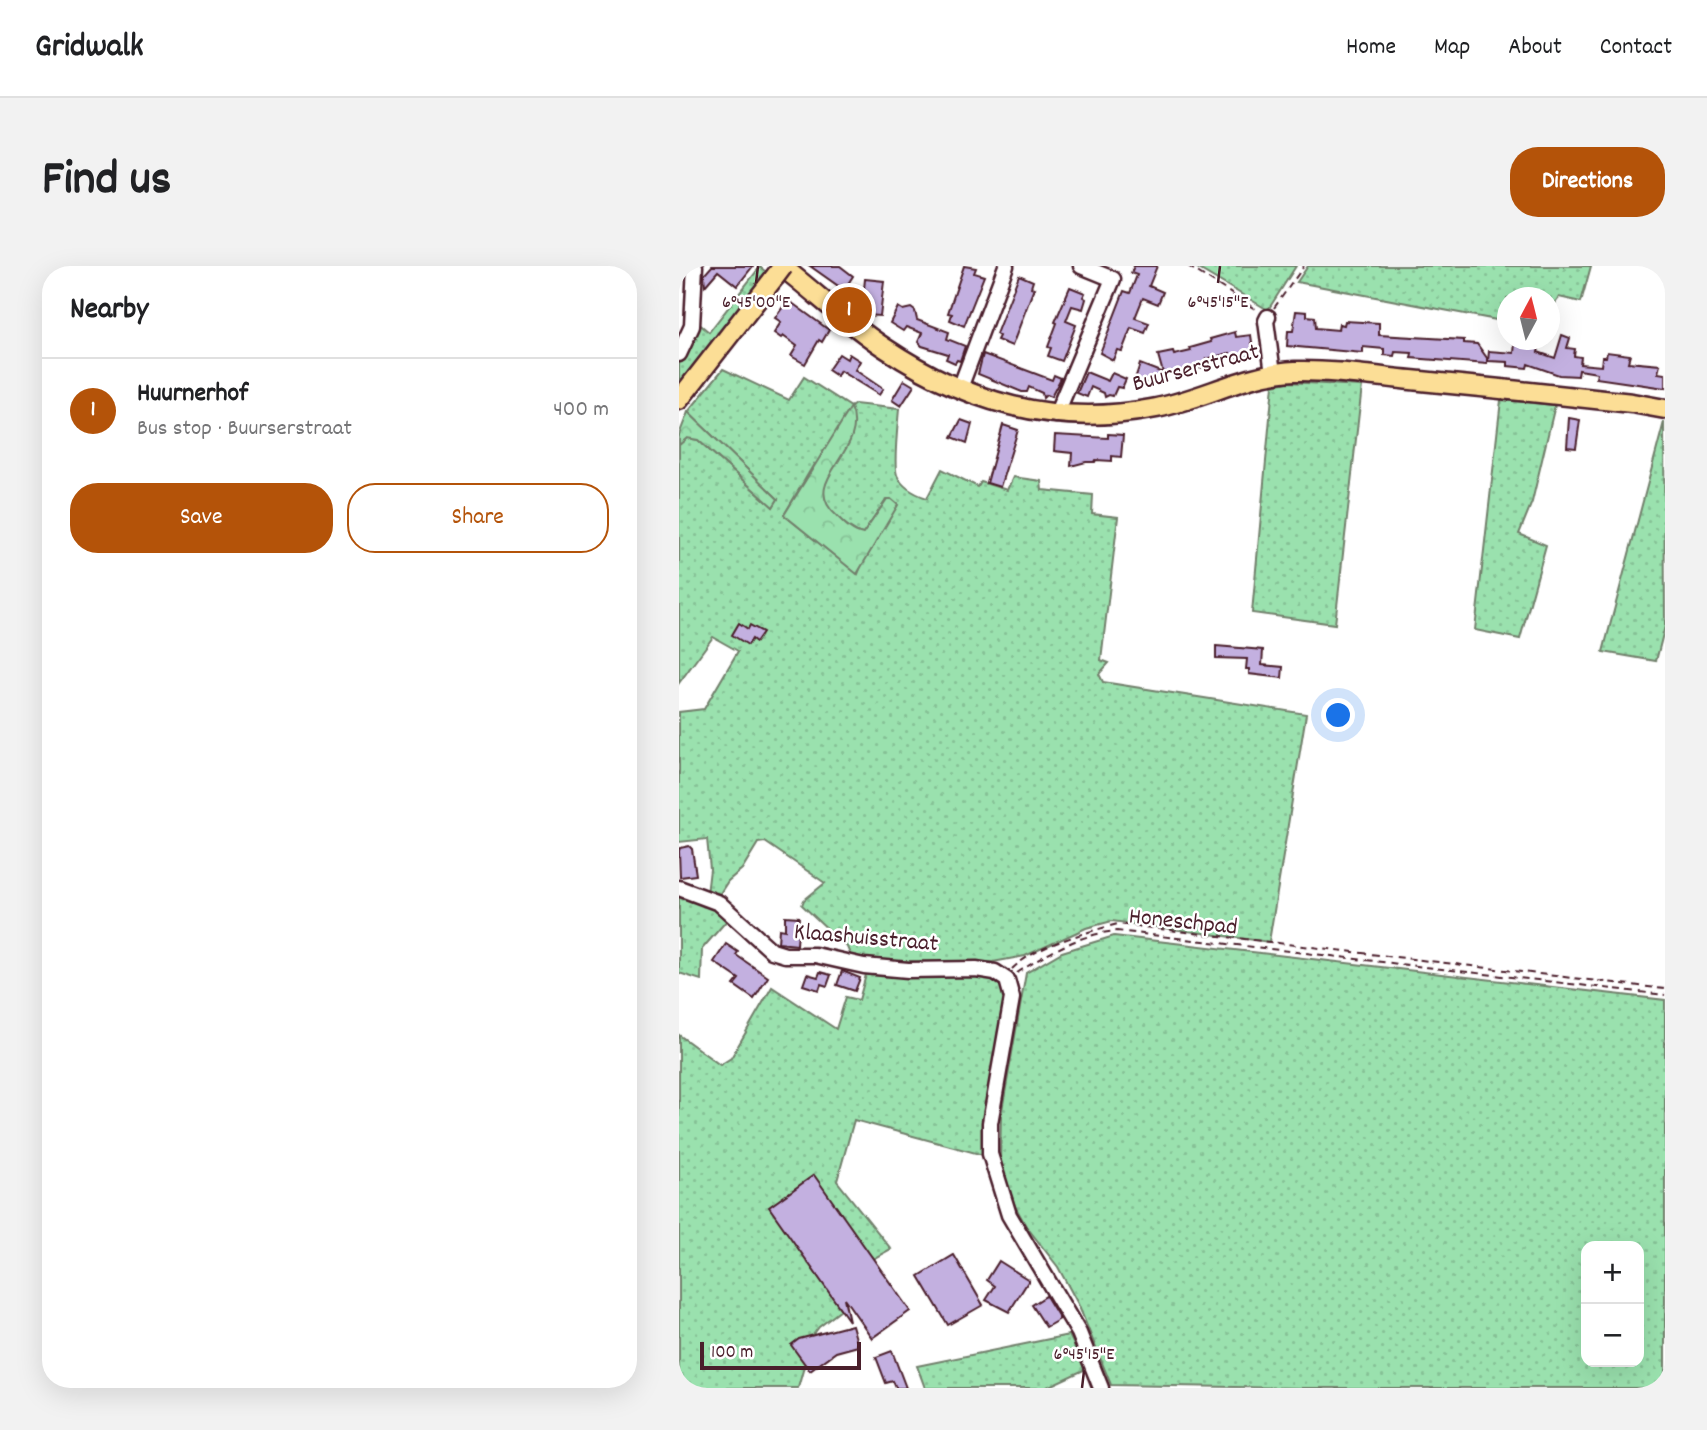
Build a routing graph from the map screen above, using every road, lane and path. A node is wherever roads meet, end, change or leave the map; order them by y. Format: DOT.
graph roads {
  1 [pos="695,266"];
  2 [pos="1006,266"];
  3 [pos="1081,266"];
  4 [pos="1188,266"];
  5 [pos="1304,266"];
  6 [pos="779,270"];
  7 [pos="1268,317"];
  8 [pos="679,354"];
  9 [pos="1273,373"];
  10 [pos="960,388"];
  11 [pos="679,400"];
  12 [pos="1665,409"];
  13 [pos="1056,415"];
  14 [pos="679,888"];
  15 [pos="1007,979"];
  16 [pos="1665,989"];
  17 [pos="1665,995"];
  18 [pos="1101,1388"];
  1 -- 8 [label="street"];
  2 -- 10 [label="street"];
  3 -- 13 [label="street"];
  4 -- 7 [label="path"];
  5 -- 7 [label="path"];
  6 -- 10 [label="main road, Buurserstraat"];
  6 -- 11 [label="main road"];
  7 -- 9 [label="street"];
  9 -- 12 [label="main road, Buurserstraat"];
  9 -- 13 [label="main road, Buurserstraat"];
  10 -- 13 [label="main road, Buurserstraat"];
  14 -- 15 [label="street, Klaashuisstraat"];
  15 -- 16 [label="path, Honeschpad"];
  15 -- 17 [label="path, Honeschpad"];
  15 -- 18 [label="street"];
}
